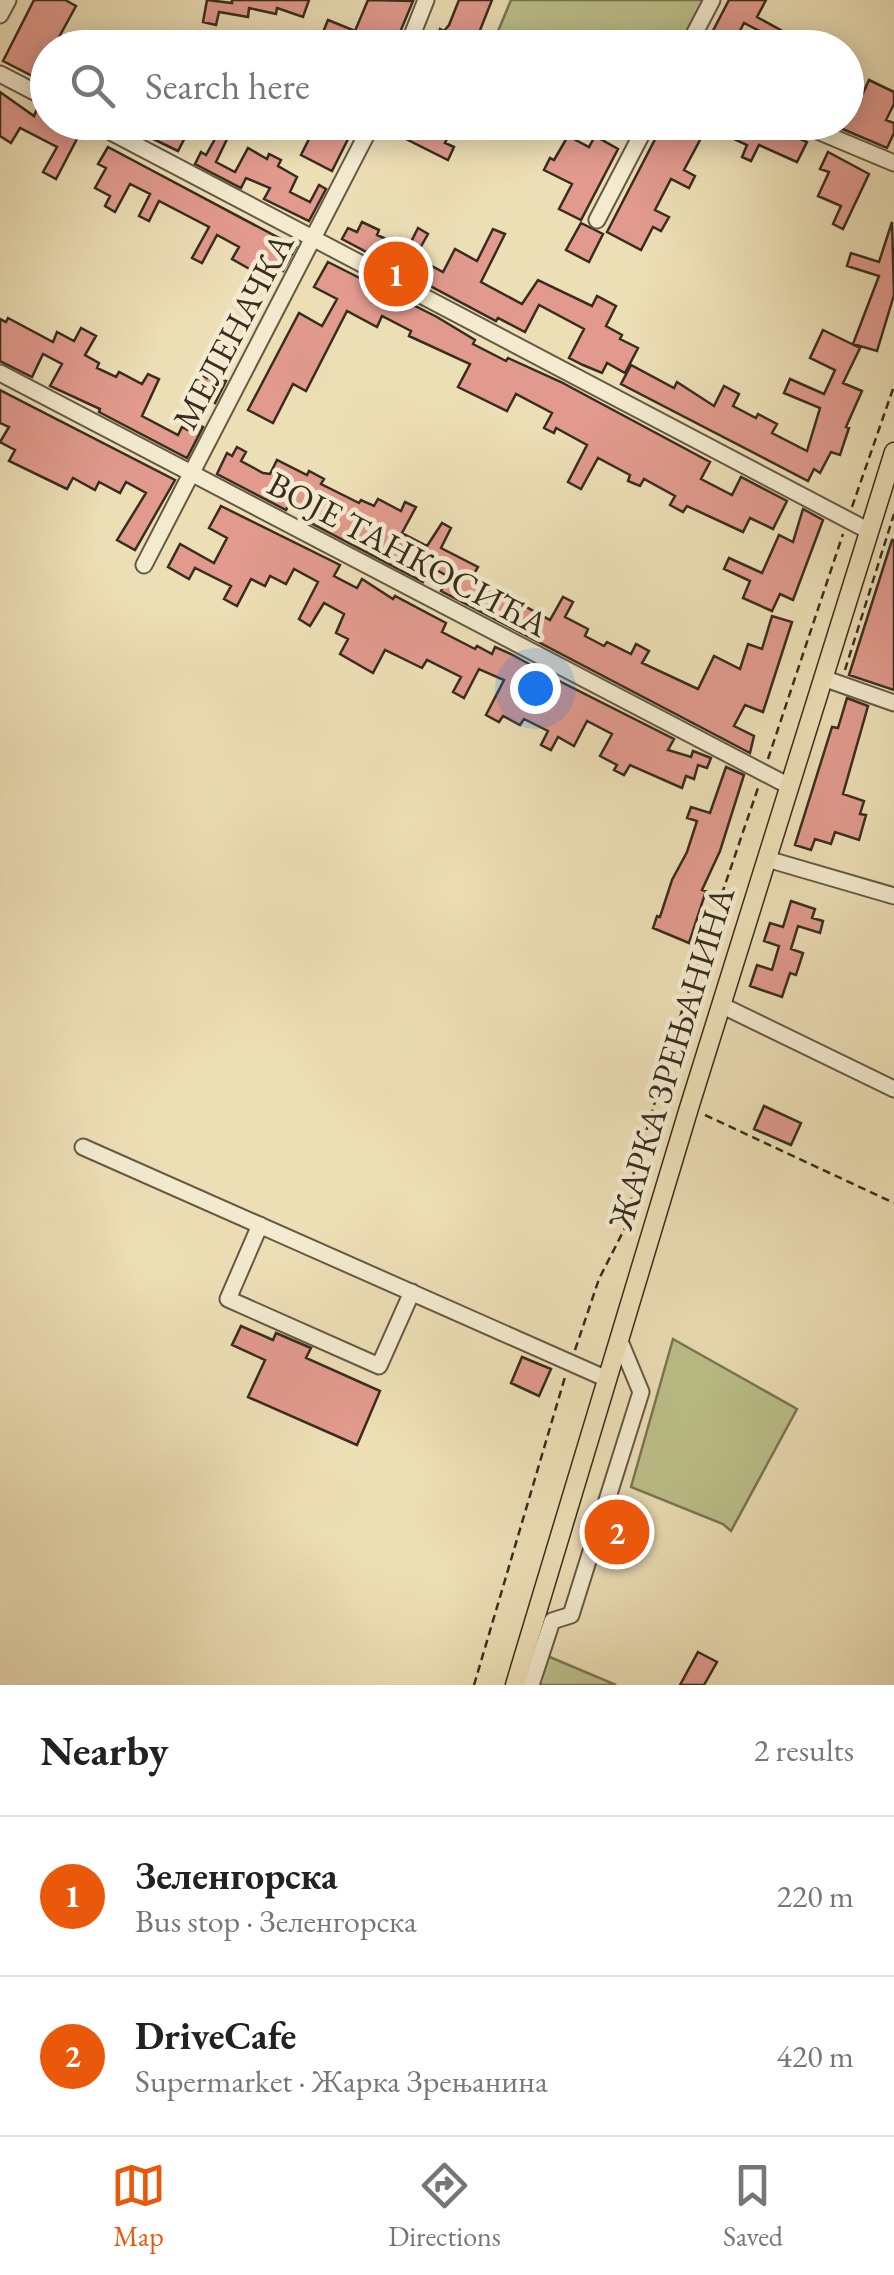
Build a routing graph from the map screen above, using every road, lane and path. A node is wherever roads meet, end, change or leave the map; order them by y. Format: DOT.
graph roads {
  1 [pos="8,0"];
  2 [pos="426,0"];
  3 [pos="712,0"];
  4 [pos="0,15"];
  5 [pos="414,30"];
  6 [pos="697,30"];
  7 [pos="0,74"];
  8 [pos="30,90"];
  9 [pos="126,140"];
  10 [pos="364,140"];
  11 [pos="639,140"];
  12 [pos="838,140"];
  13 [pos="894,164"];
  14 [pos="597,220"];
  15 [pos="315,239"];
  16 [pos="0,373"];
  17 [pos="894,386"];
  18 [pos="894,452"];
  19 [pos="192,474"];
  20 [pos="894,514"];
  21 [pos="848,519"];
  22 [pos="869,531"];
  23 [pos="144,565"];
  24 [pos="832,681"];
  25 [pos="894,703"];
  26 [pos="763,774"];
  27 [pos="789,786"];
  28 [pos="767,859"];
  29 [pos="894,896"];
  30 [pos="721,1004"];
  31 [pos="894,1089"];
  32 [pos="689,1108"];
  33 [pos="84,1147"];
  34 [pos="894,1203"];
  35 [pos="260,1225"];
  36 [pos="412,1292"];
  37 [pos="619,1340"];
  38 [pos="570,1362"];
  39 [pos="608,1379"];
  40 [pos="474,1685"];
  41 [pos="515,1685"];
  42 [pos="531,1685"];
  1 -- 4 [label="street"];
  2 -- 5 [label="street"];
  3 -- 6 [label="street"];
  7 -- 8 [label="street"];
  9 -- 15 [label="street"];
  10 -- 15 [label="street, МЕЛЕНАЧКА"];
  11 -- 14 [label="street"];
  12 -- 13 [label="street"];
  15 -- 19 [label="street, МЕЛЕНАЧКА"];
  15 -- 21 [label="street"];
  16 -- 19 [label="street, ВОЈЕ ТАНКОСИЋА"];
  17 -- 21 [label="path"];
  18 -- 22 [label="main road, ЖАРКА ЗРЕЊАНИНА"];
  19 -- 23 [label="street, МЕЛЕНАЧКА"];
  19 -- 26 [label="street, ВОЈЕ ТАНКОСИЋА"];
  20 -- 24 [label="path"];
  21 -- 22 [label="street"];
  21 -- 26 [label="path"];
  22 -- 24 [label="main road, ЖАРКА ЗРЕЊАНИНА"];
  24 -- 25 [label="street"];
  24 -- 27 [label="main road, ЖАРКА ЗРЕЊАНИНА"];
  26 -- 27 [label="street, ВОЈЕ ТАНКОСИЋА"];
  26 -- 38 [label="path"];
  27 -- 28 [label="main road, ЖАРКА ЗРЕЊАНИНА"];
  28 -- 29 [label="street"];
  28 -- 30 [label="main road, ЖАРКА ЗРЕЊАНИНА"];
  30 -- 31 [label="street"];
  30 -- 32 [label="main road, ЖАРКА ЗРЕЊАНИНА"];
  32 -- 34 [label="path"];
  32 -- 37 [label="main road, ЖАРКА ЗРЕЊАНИНА"];
  33 -- 35 [label="street"];
  35 -- 36 [label="street"];
  35 -- 36 [label="street"];
  36 -- 38 [label="street"];
  37 -- 39 [label="main road, ЖАРКА ЗРЕЊАНИНА"];
  37 -- 42 [label="street"];
  38 -- 39 [label="street"];
  38 -- 40 [label="path"];
  39 -- 41 [label="main road, ЖАРКА ЗРЕЊАНИНА"];
}
